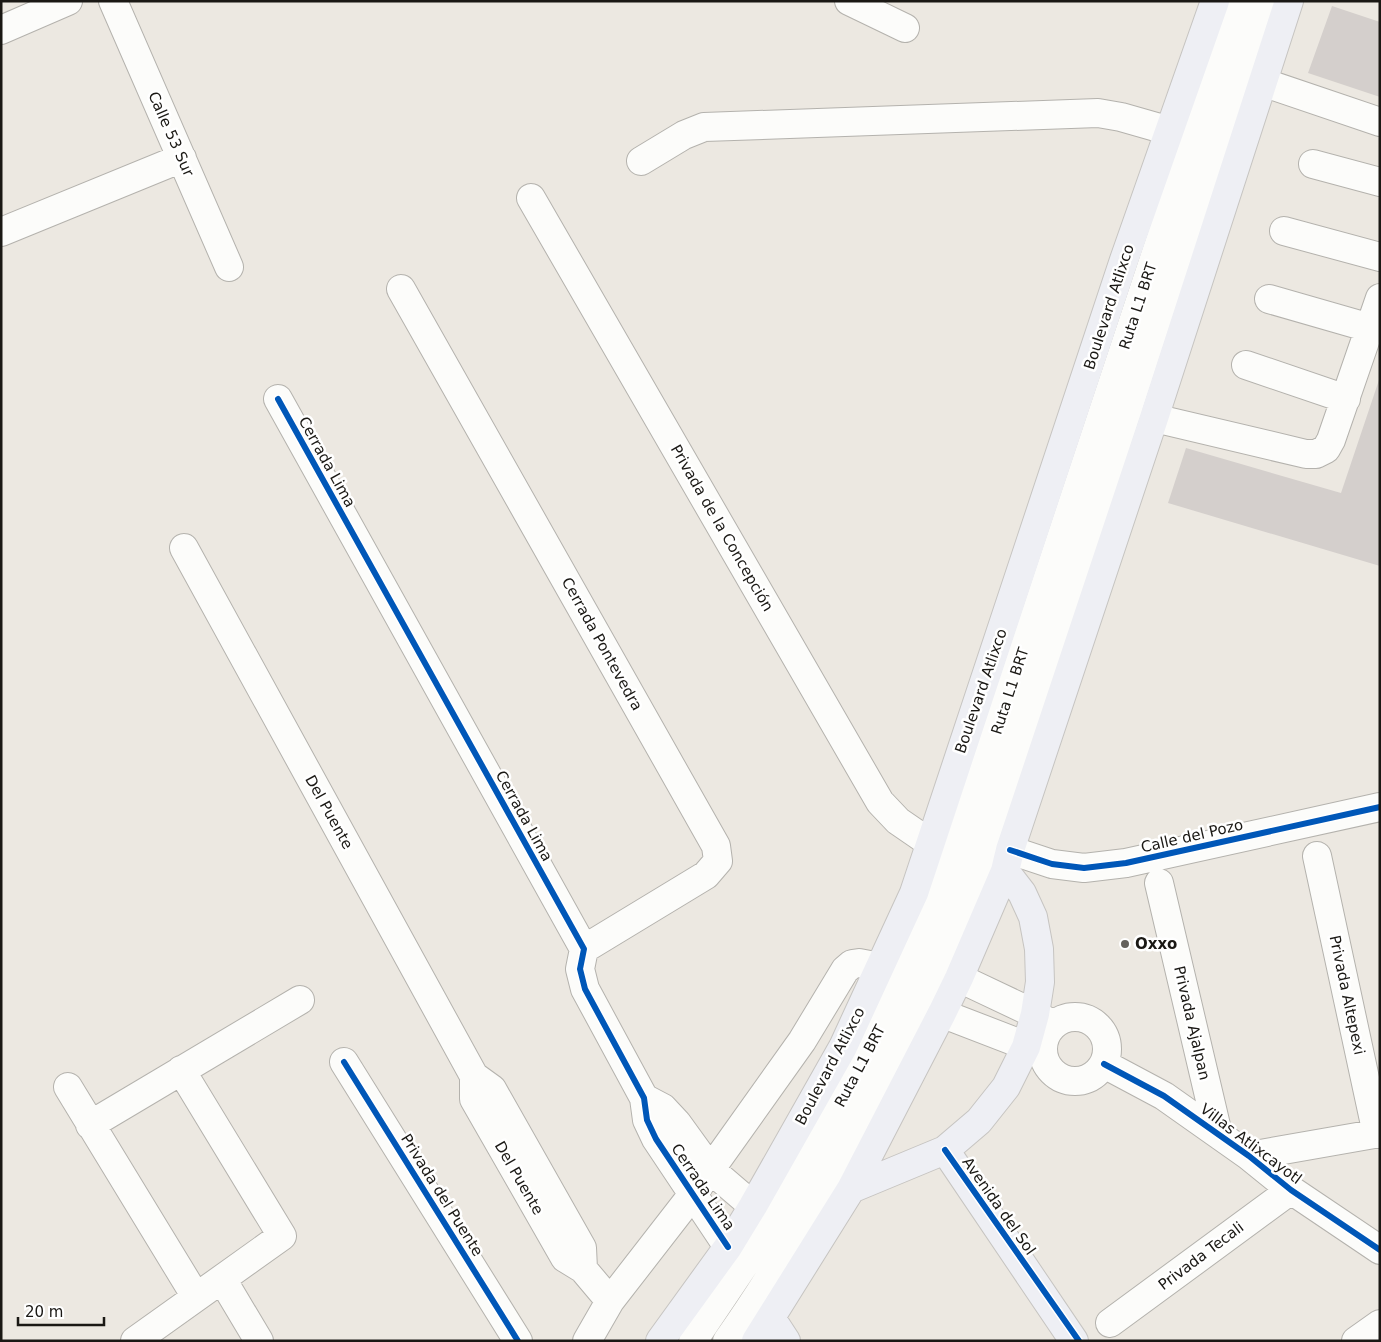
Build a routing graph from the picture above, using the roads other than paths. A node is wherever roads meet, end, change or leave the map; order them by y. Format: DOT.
graph roads {
  1 [pos="68,1"];
  2 [pos="113,1"];
  3 [pos="848,1"];
  4 [pos="1215,1"];
  5 [pos="1240,1"];
  6 [pos="1261,1"];
  7 [pos="1289,1"];
  8 [pos="905,28"];
  9 [pos="1,30"];
  10 [pos="1262,82"];
  11 [pos="1380,122"];
  12 [pos="1170,131"];
  13 [pos="182,158"];
  14 [pos="641,161"];
  15 [pos="1313,164"];
  16 [pos="1380,182"];
  17 [pos="531,198"];
  18 [pos="1284,231"];
  19 [pos="1,232"];
  20 [pos="1380,257"];
  21 [pos="229,267"];
  22 [pos="401,289"];
  23 [pos="1380,298"];
  24 [pos="1270,299"];
  25 [pos="1370,328"];
  26 [pos="1246,365"];
  27 [pos="278,399"];
  28 [pos="1346,399"];
  29 [pos="1154,418"];
  30 [pos="184,548"];
  31 [pos="1380,807"];
  32 [pos="930,843"];
  33 [pos="1317,856"];
  34 [pos="1007,860"];
  35 [pos="1159,883"];
  36 [pos="584,949"];
  37 [pos="911,958"];
  38 [pos="880,967"];
  39 [pos="948,973"];
  40 [pos="300,1000"];
  41 [pos="919,1004"];
  42 [pos="1044,1020"];
  43 [pos="1034,1049"];
  44 [pos="344,1062"];
  45 [pos="1104,1064"];
  46 [pos="181,1070"];
  47 [pos="68,1087"];
  48 [pos="644,1098"];
  49 [pos="90,1125"];
  50 [pos="1218,1134"];
  51 [pos="1378,1134"];
  52 [pos="945,1150"];
  53 [pos="1249,1156"];
  54 [pos="711,1170"];
  55 [pos="851,1189"];
  56 [pos="1291,1190"];
  57 [pos="693,1194"];
  58 [pos="753,1206"];
  59 [pos="728,1247"];
  60 [pos="1380,1250"];
  61 [pos="222,1279"];
  62 [pos="196,1297"];
  63 [pos="610,1301"];
  64 [pos="771,1318"];
  65 [pos="1110,1323"];
  66 [pos="1380,1324"];
  67 [pos="134,1341"];
  68 [pos="259,1341"];
  69 [pos="518,1341"];
  70 [pos="587,1341"];
  71 [pos="660,1341"];
  72 [pos="693,1341"];
  73 [pos="727,1341"];
  74 [pos="756,1341"];
  75 [pos="786,1341"];
  76 [pos="1074,1341"];
  77 [pos="1356,1341"];
  1 -- 9 [label="street"];
  2 -- 13 [label="street, Calle 53 Sur"];
  3 -- 8 [label="street"];
  4 -- 12 [label="main road, Boulevard Atlixco"];
  5 -- 37 [label="street, Ruta L1 BRT"];
  6 -- 39 [label="street, Ruta L1 BRT"];
  7 -- 10 [label="main road"];
  10 -- 11 [label="street"];
  10 -- 29 [label="main road"];
  12 -- 14 [label="street"];
  12 -- 32 [label="main road, Boulevard Atlixco"];
  13 -- 19 [label="street"];
  13 -- 21 [label="street, Calle 53 Sur"];
  15 -- 16 [label="street"];
  17 -- 32 [label="street, Privada de la Concepción"];
  18 -- 20 [label="street"];
  22 -- 36 [label="street, Cerrada Pontevedra"];
  23 -- 25 [label="street"];
  24 -- 25 [label="street"];
  25 -- 28 [label="street"];
  26 -- 28 [label="street"];
  27 -- 36 [label="street, Cerrada Lima"];
  28 -- 29 [label="street"];
  29 -- 34 [label="main road"];
  30 -- 63 [label="street, Del Puente"];
  31 -- 34 [label="street, Calle del Pozo"];
  32 -- 38 [label="main road, Boulevard Atlixco"];
  33 -- 51 [label="street, Privada Altepexi"];
  34 -- 39 [label="main road"];
  34 -- 42 [label="main road"];
  35 -- 50 [label="street, Privada Ajalpan"];
  36 -- 48 [label="street, Cerrada Lima"];
  37 -- 38 [label="street"];
  37 -- 39 [label="street"];
  37 -- 41 [label="street, Ruta L1 BRT"];
  38 -- 41 [label="street"];
  38 -- 54 [label="street"];
  38 -- 58 [label="main road, Boulevard Atlixco"];
  39 -- 41 [label="main road"];
  39 -- 42 [label="street"];
  40 -- 46 [label="street"];
  41 -- 43 [label="street"];
  41 -- 55 [label="main road"];
  41 -- 72 [label="street, Ruta L1 BRT"];
  41 -- 73 [label="street, Ruta L1 BRT"];
  42 -- 43 [label="main road"];
  42 -- 45 [label="street"];
  43 -- 45 [label="street"];
  43 -- 52 [label="main road"];
  44 -- 69 [label="street, Privada del Puente"];
  45 -- 50 [label="street, Villas Atlixcayotl"];
  46 -- 49 [label="street"];
  46 -- 61 [label="street"];
  47 -- 49 [label="street"];
  48 -- 54 [label="street, Cerrada Lima"];
  48 -- 57 [label="street, Cerrada Lima"];
  49 -- 62 [label="street"];
  50 -- 53 [label="street, Villas Atlixcayotl"];
  51 -- 53 [label="street"];
  52 -- 55 [label="main road, Avenida del Sol"];
  52 -- 76 [label="main road, Avenida del Sol"];
  53 -- 56 [label="street, Villas Atlixcayotl"];
  54 -- 57 [label="street"];
  54 -- 58 [label="street, Cerrada Lima"];
  55 -- 64 [label="main road"];
  56 -- 60 [label="street, Villas Atlixcayotl"];
  56 -- 65 [label="street, Privada Tecali"];
  57 -- 59 [label="street, Cerrada Lima"];
  57 -- 63 [label="street"];
  58 -- 59 [label="main road, Boulevard Atlixco"];
  59 -- 71 [label="main road, Boulevard Atlixco"];
  61 -- 62 [label="street"];
  61 -- 68 [label="street"];
  62 -- 67 [label="street"];
  63 -- 70 [label="street"];
  64 -- 74 [label="main road"];
  64 -- 75 [label="main road"];
  66 -- 77 [label="street"];
}
